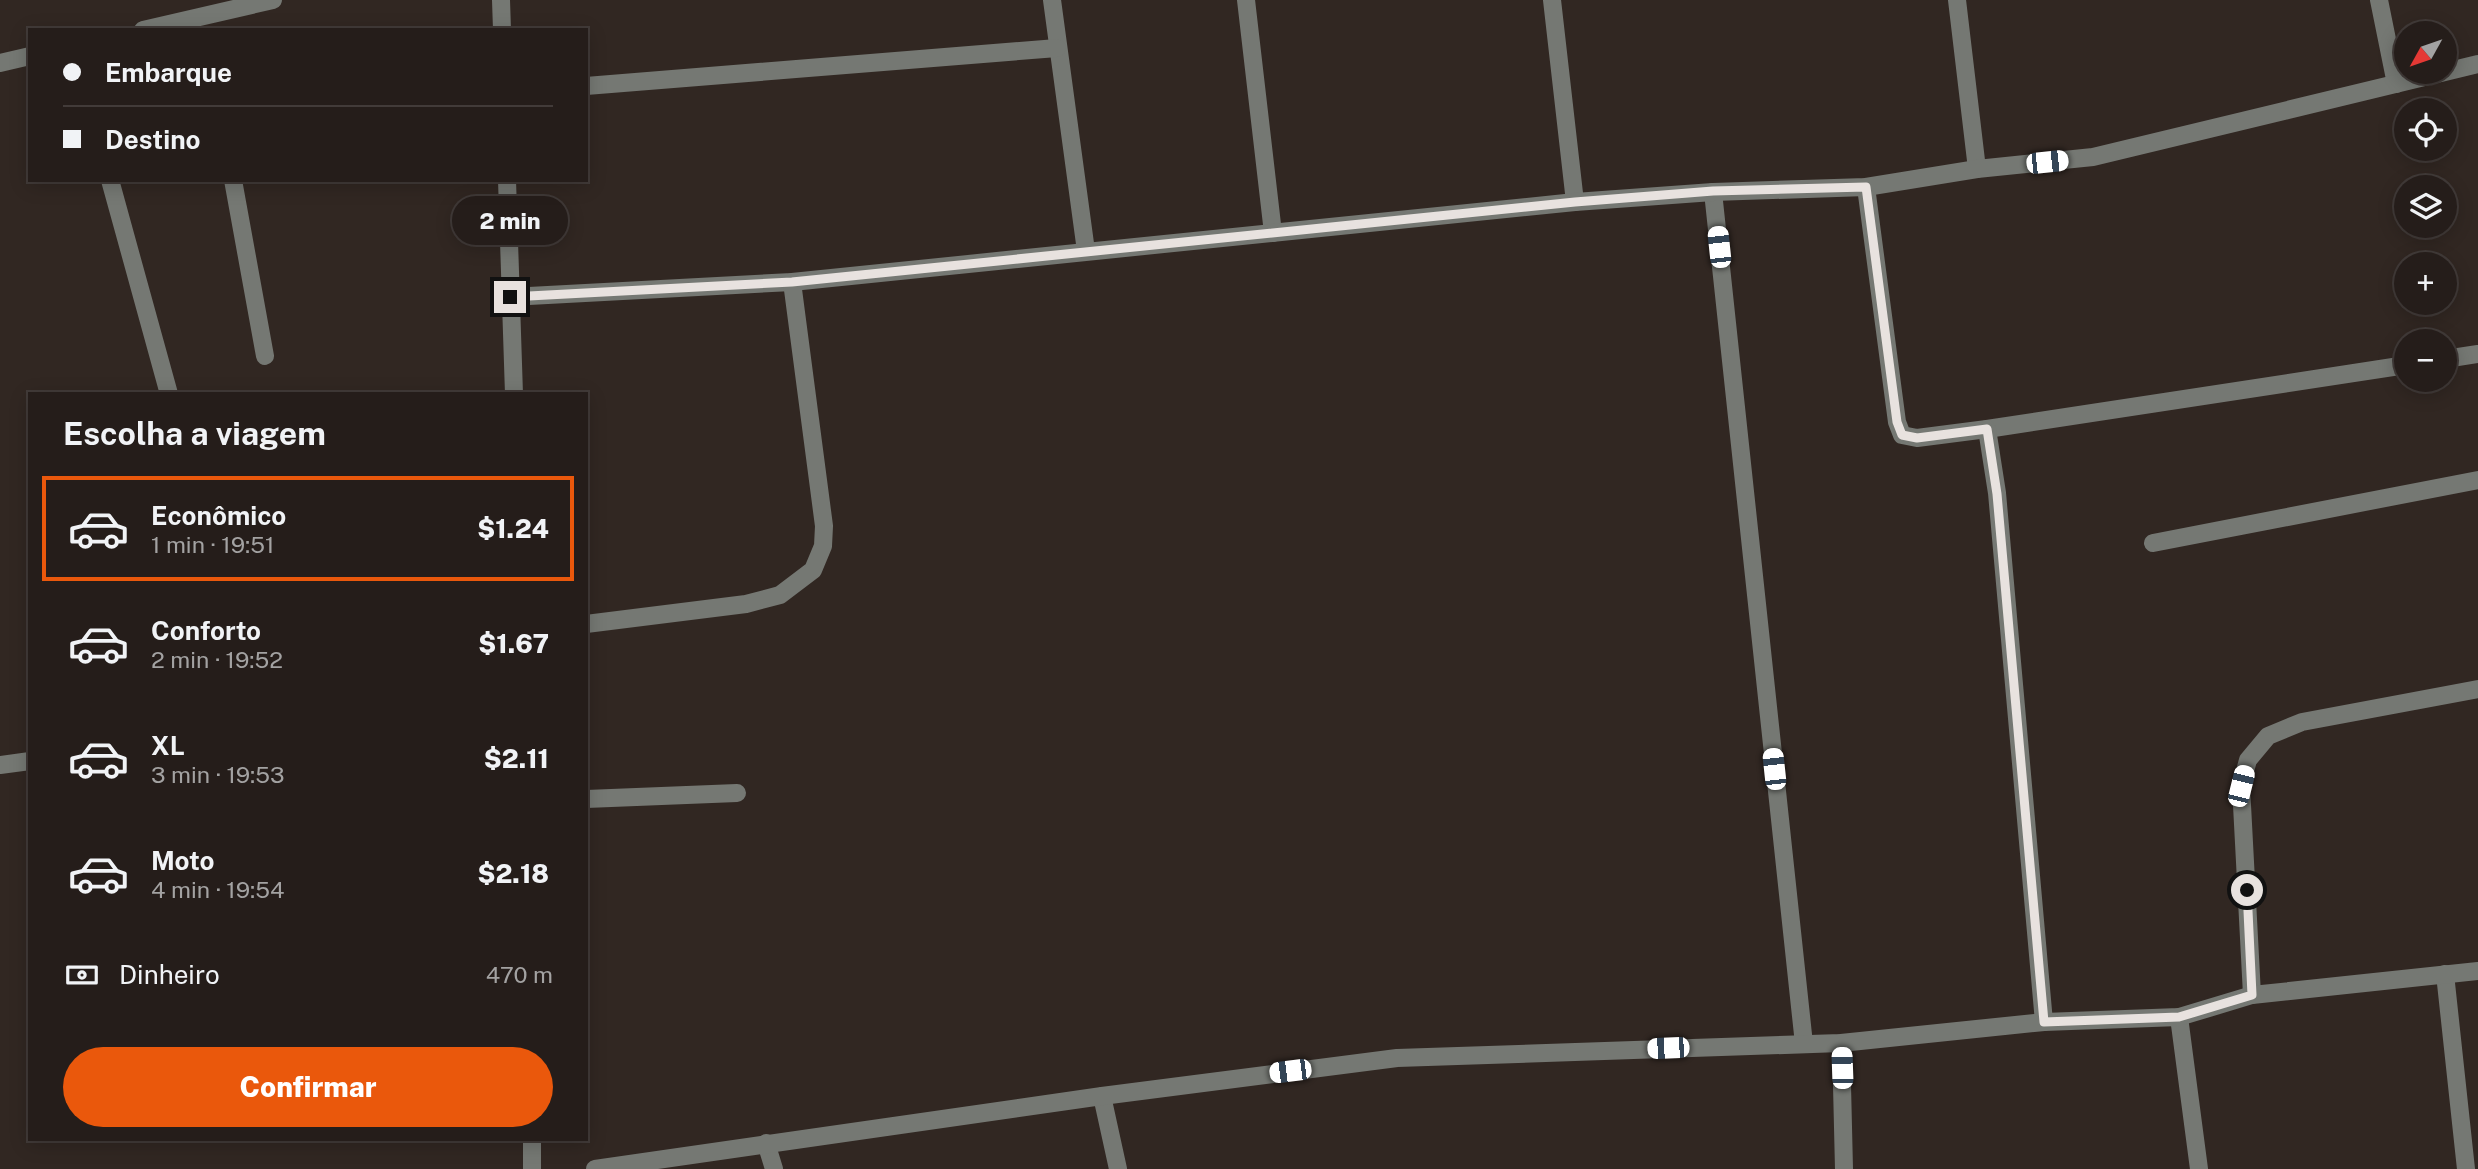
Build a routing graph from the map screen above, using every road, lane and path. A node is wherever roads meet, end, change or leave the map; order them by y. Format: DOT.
graph roads {
  1 [pos="273,0"];
  2 [pos="501,0"];
  3 [pos="1052,0"];
  4 [pos="1246,0"];
  5 [pos="1552,0"];
  6 [pos="1957,0"];
  7 [pos="2379,0"];
  8 [pos="205,23"];
  9 [pos="161,28"];
  10 [pos="502,28"];
  11 [pos="1057,48"];
  12 [pos="28,56"];
  13 [pos="0,62"];
  14 [pos="2478,64"];
  15 [pos="2457,69"];
  16 [pos="2394,74"];
  17 [pos="2396,84"];
  18 [pos="588,86"];
  19 [pos="1978,169"];
  20 [pos="111,182"];
  21 [pos="233,182"];
  22 [pos="507,182"];
  23 [pos="1866,187"];
  24 [pos="1713,191"];
  25 [pos="1575,202"];
  26 [pos="1273,233"];
  27 [pos="1086,251"];
  28 [pos="792,282"];
  29 [pos="510,297"];
  30 [pos="2478,354"];
  31 [pos="265,356"];
  32 [pos="2457,357"];
  33 [pos="2394,367"];
  34 [pos="168,392"];
  35 [pos="514,392"];
  36 [pos="1987,429"];
  37 [pos="2478,480"];
  38 [pos="2153,542"];
  39 [pos="588,624"];
  40 [pos="2478,689"];
  41 [pos="28,761"];
  42 [pos="0,765"];
  43 [pos="737,793"];
  44 [pos="588,799"];
  45 [pos="2478,971"];
  46 [pos="2445,974"];
  47 [pos="2252,995"];
  48 [pos="2179,1017"];
  49 [pos="2044,1022"];
  50 [pos="1841,1043"];
  51 [pos="1804,1044"];
  52 [pos="1102,1096"];
  53 [pos="532,1141"];
  54 [pos="766,1143"];
  55 [pos="532,1169"];
  56 [pos="595,1169"];
  57 [pos="774,1169"];
  58 [pos="1118,1169"];
  59 [pos="1844,1169"];
  60 [pos="2199,1169"];
  61 [pos="2466,1169"];
  1 -- 8 [label="street"];
  2 -- 10 [label="street"];
  3 -- 11 [label="street"];
  4 -- 26 [label="street"];
  5 -- 25 [label="street"];
  6 -- 19 [label="street"];
  7 -- 16 [label="street"];
  8 -- 9 [label="street"];
  11 -- 18 [label="street"];
  11 -- 27 [label="street"];
  12 -- 13 [label="street"];
  14 -- 15 [label="street"];
  17 -- 19 [label="street"];
  19 -- 23 [label="street"];
  20 -- 34 [label="street"];
  21 -- 31 [label="street"];
  22 -- 29 [label="street"];
  23 -- 24 [label="street"];
  23 -- 36 [label="street"];
  24 -- 25 [label="street"];
  24 -- 51 [label="street"];
  25 -- 26 [label="street"];
  26 -- 27 [label="street"];
  27 -- 28 [label="street"];
  28 -- 29 [label="street"];
  28 -- 39 [label="street"];
  29 -- 35 [label="street"];
  30 -- 32 [label="street"];
  33 -- 36 [label="street"];
  36 -- 49 [label="street"];
  37 -- 38 [label="street"];
  40 -- 47 [label="street"];
  41 -- 42 [label="street"];
  43 -- 44 [label="street"];
  45 -- 46 [label="street"];
  46 -- 47 [label="street"];
  46 -- 61 [label="street"];
  47 -- 48 [label="street"];
  48 -- 49 [label="street"];
  48 -- 60 [label="street"];
  49 -- 50 [label="street"];
  50 -- 51 [label="street"];
  50 -- 59 [label="street"];
  51 -- 52 [label="street"];
  52 -- 54 [label="street"];
  52 -- 58 [label="street"];
  53 -- 55 [label="street"];
  54 -- 56 [label="street"];
  54 -- 57 [label="street"];
}
